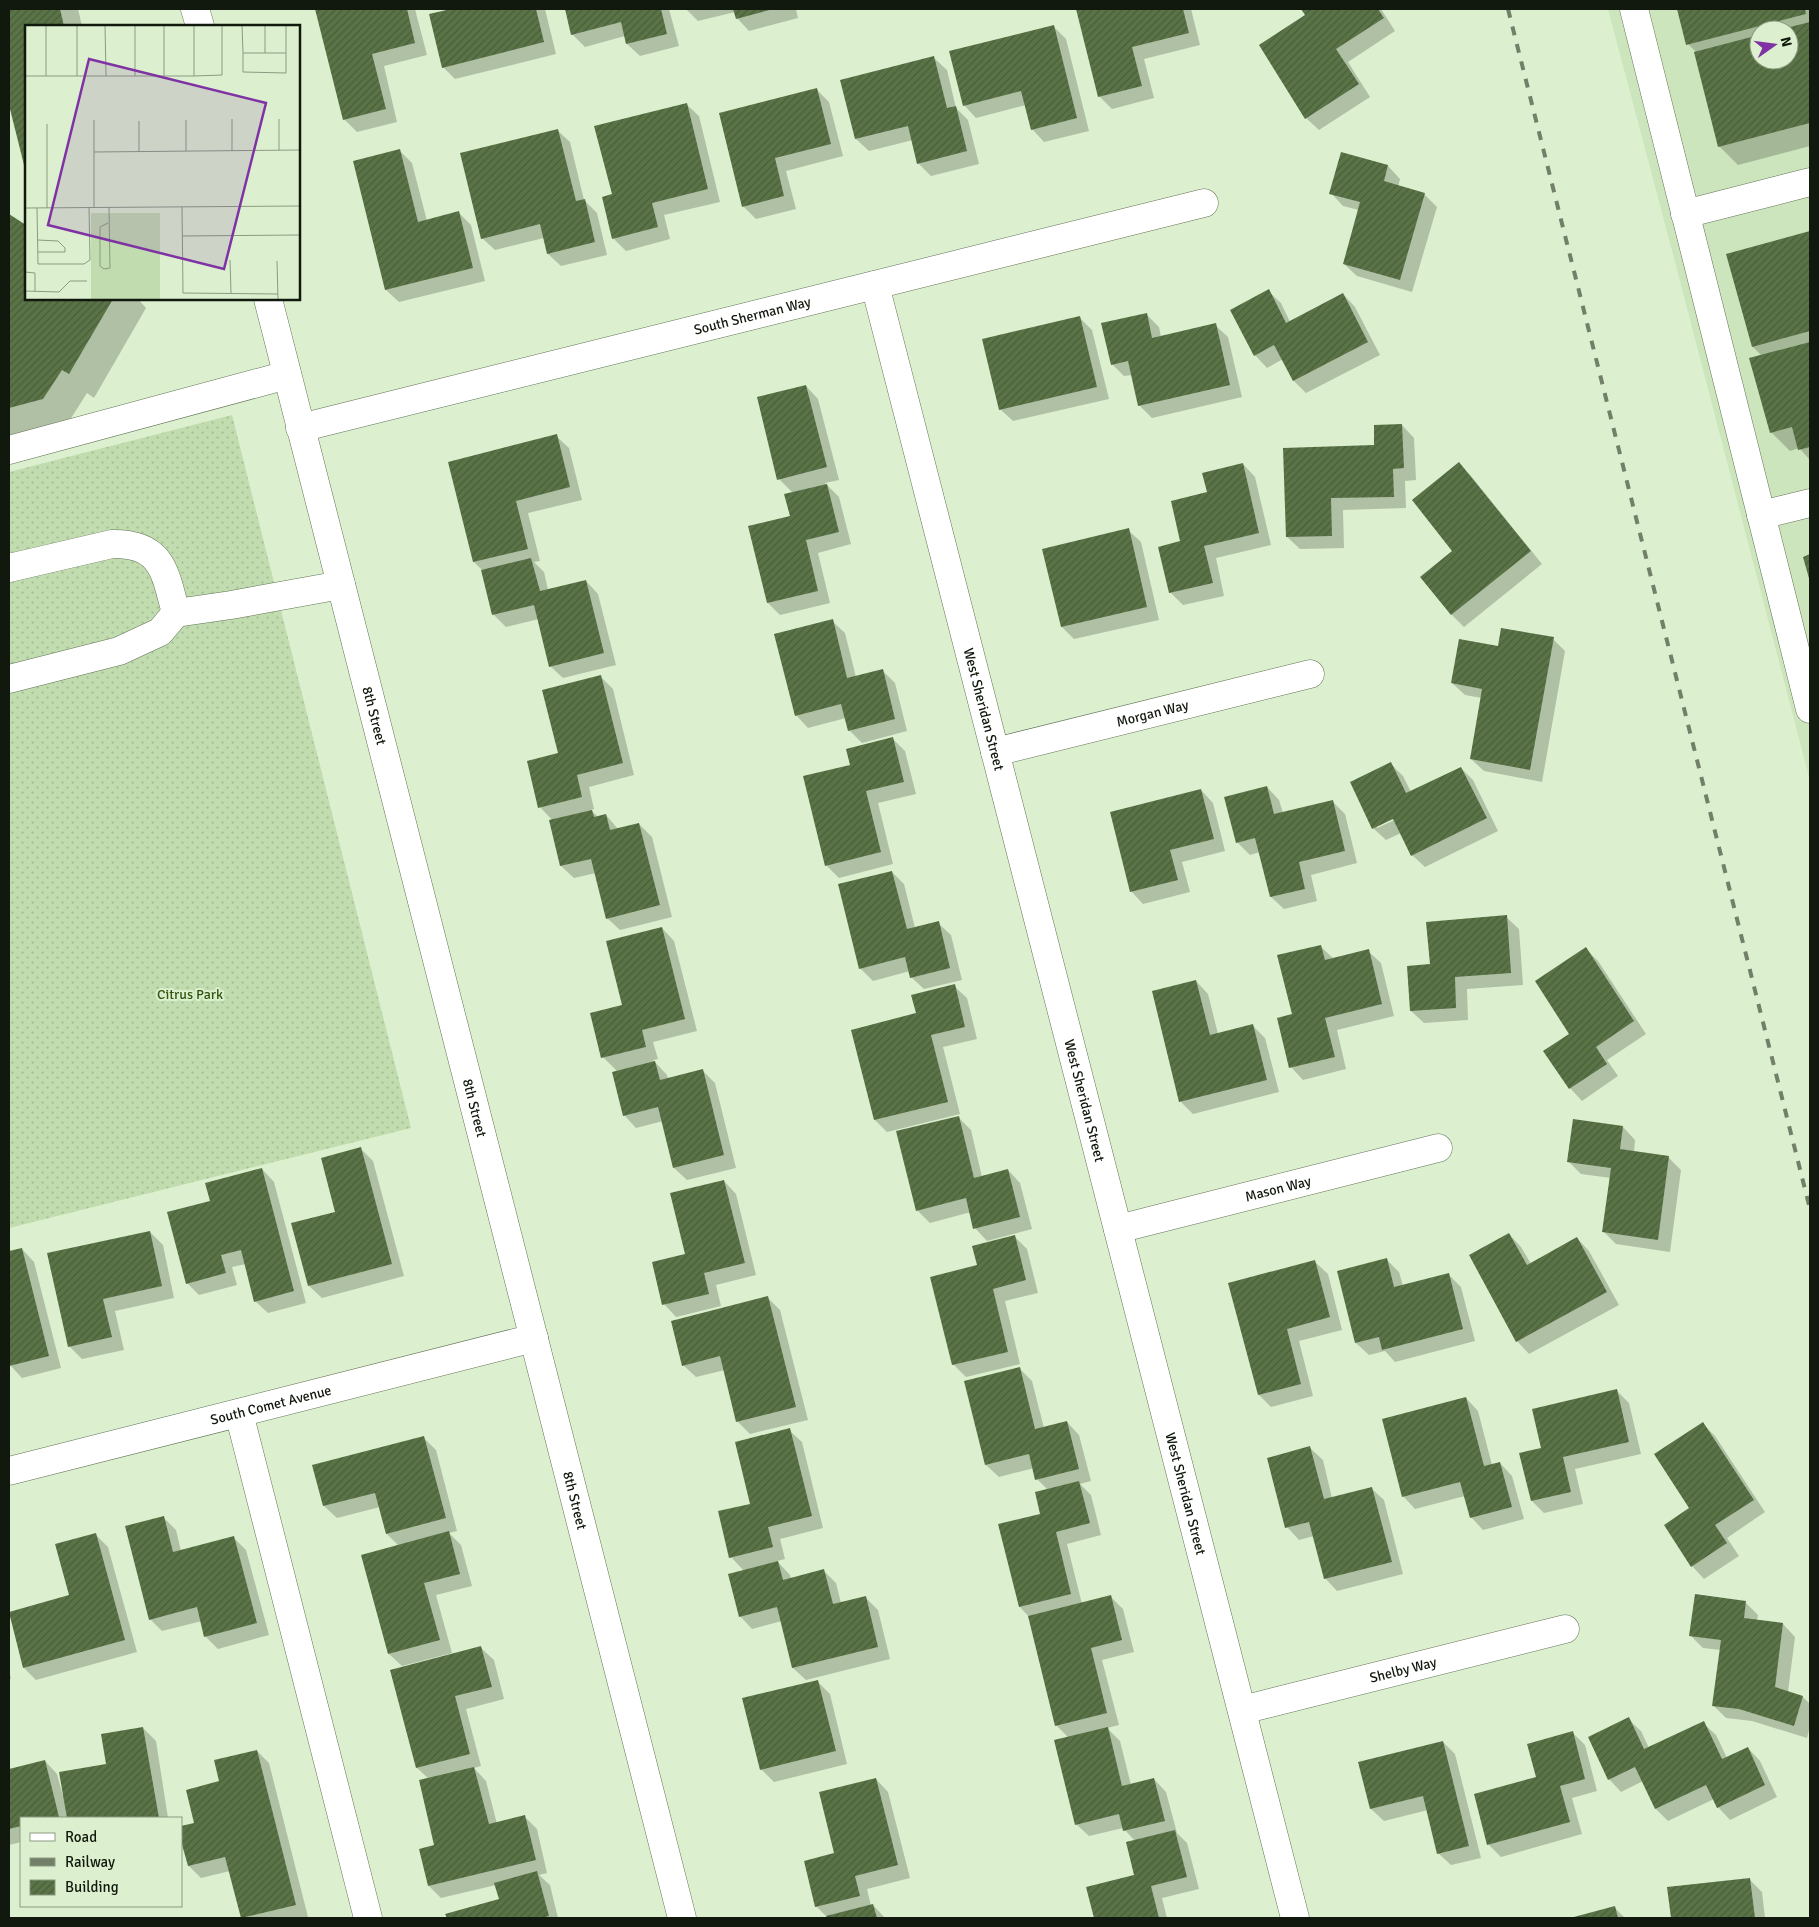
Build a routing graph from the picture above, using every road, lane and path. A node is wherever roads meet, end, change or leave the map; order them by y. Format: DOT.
graph roads {
  1 [pos="195,9"];
  2 [pos="1634,9"];
  3 [pos="200,25"];
  4 [pos="1810,182"];
  5 [pos="1204,202"];
  6 [pos="1685,214"];
  7 [pos="875,284"];
  8 [pos="268,300"];
  9 [pos="287,375"];
  10 [pos="300,428"];
  11 [pos="9,450"];
  12 [pos="1810,502"];
  13 [pos="1761,515"];
  14 [pos="9,568"];
  15 [pos="341,585"];
  16 [pos="176,613"];
  17 [pos="1310,674"];
  18 [pos="9,678"];
  19 [pos="1810,709"];
  20 [pos="995,752"];
  21 [pos="1438,1148"];
  22 [pos="1118,1229"];
  23 [pos="534,1338"];
  24 [pos="239,1413"];
  25 [pos="9,1471"];
  26 [pos="1565,1629"];
  27 [pos="1242,1710"];
  28 [pos="368,1918"];
  29 [pos="682,1918"];
  30 [pos="1296,1918"];
  1 -- 3 [label="street"];
  2 -- 6 [label="street"];
  4 -- 6 [label="street"];
  5 -- 7 [label="street, South Sherman Way"];
  6 -- 13 [label="street"];
  7 -- 10 [label="street, South Sherman Way"];
  7 -- 20 [label="street, West Sheridan Street"];
  8 -- 9 [label="street, 8th Street"];
  9 -- 10 [label="street, 8th Street"];
  9 -- 11 [label="street"];
  10 -- 15 [label="street, 8th Street"];
  12 -- 13 [label="street"];
  13 -- 19 [label="street"];
  14 -- 16 [label="street"];
  15 -- 16 [label="street"];
  15 -- 23 [label="street, 8th Street"];
  16 -- 18 [label="street"];
  17 -- 20 [label="street, Morgan Way"];
  20 -- 22 [label="street, West Sheridan Street"];
  21 -- 22 [label="street, Mason Way"];
  22 -- 27 [label="street, West Sheridan Street"];
  23 -- 24 [label="street, South Comet Avenue"];
  23 -- 29 [label="street, 8th Street"];
  24 -- 25 [label="street, South Comet Avenue"];
  24 -- 28 [label="street"];
  26 -- 27 [label="street, Shelby Way"];
  27 -- 30 [label="street, West Sheridan Street"];
}
